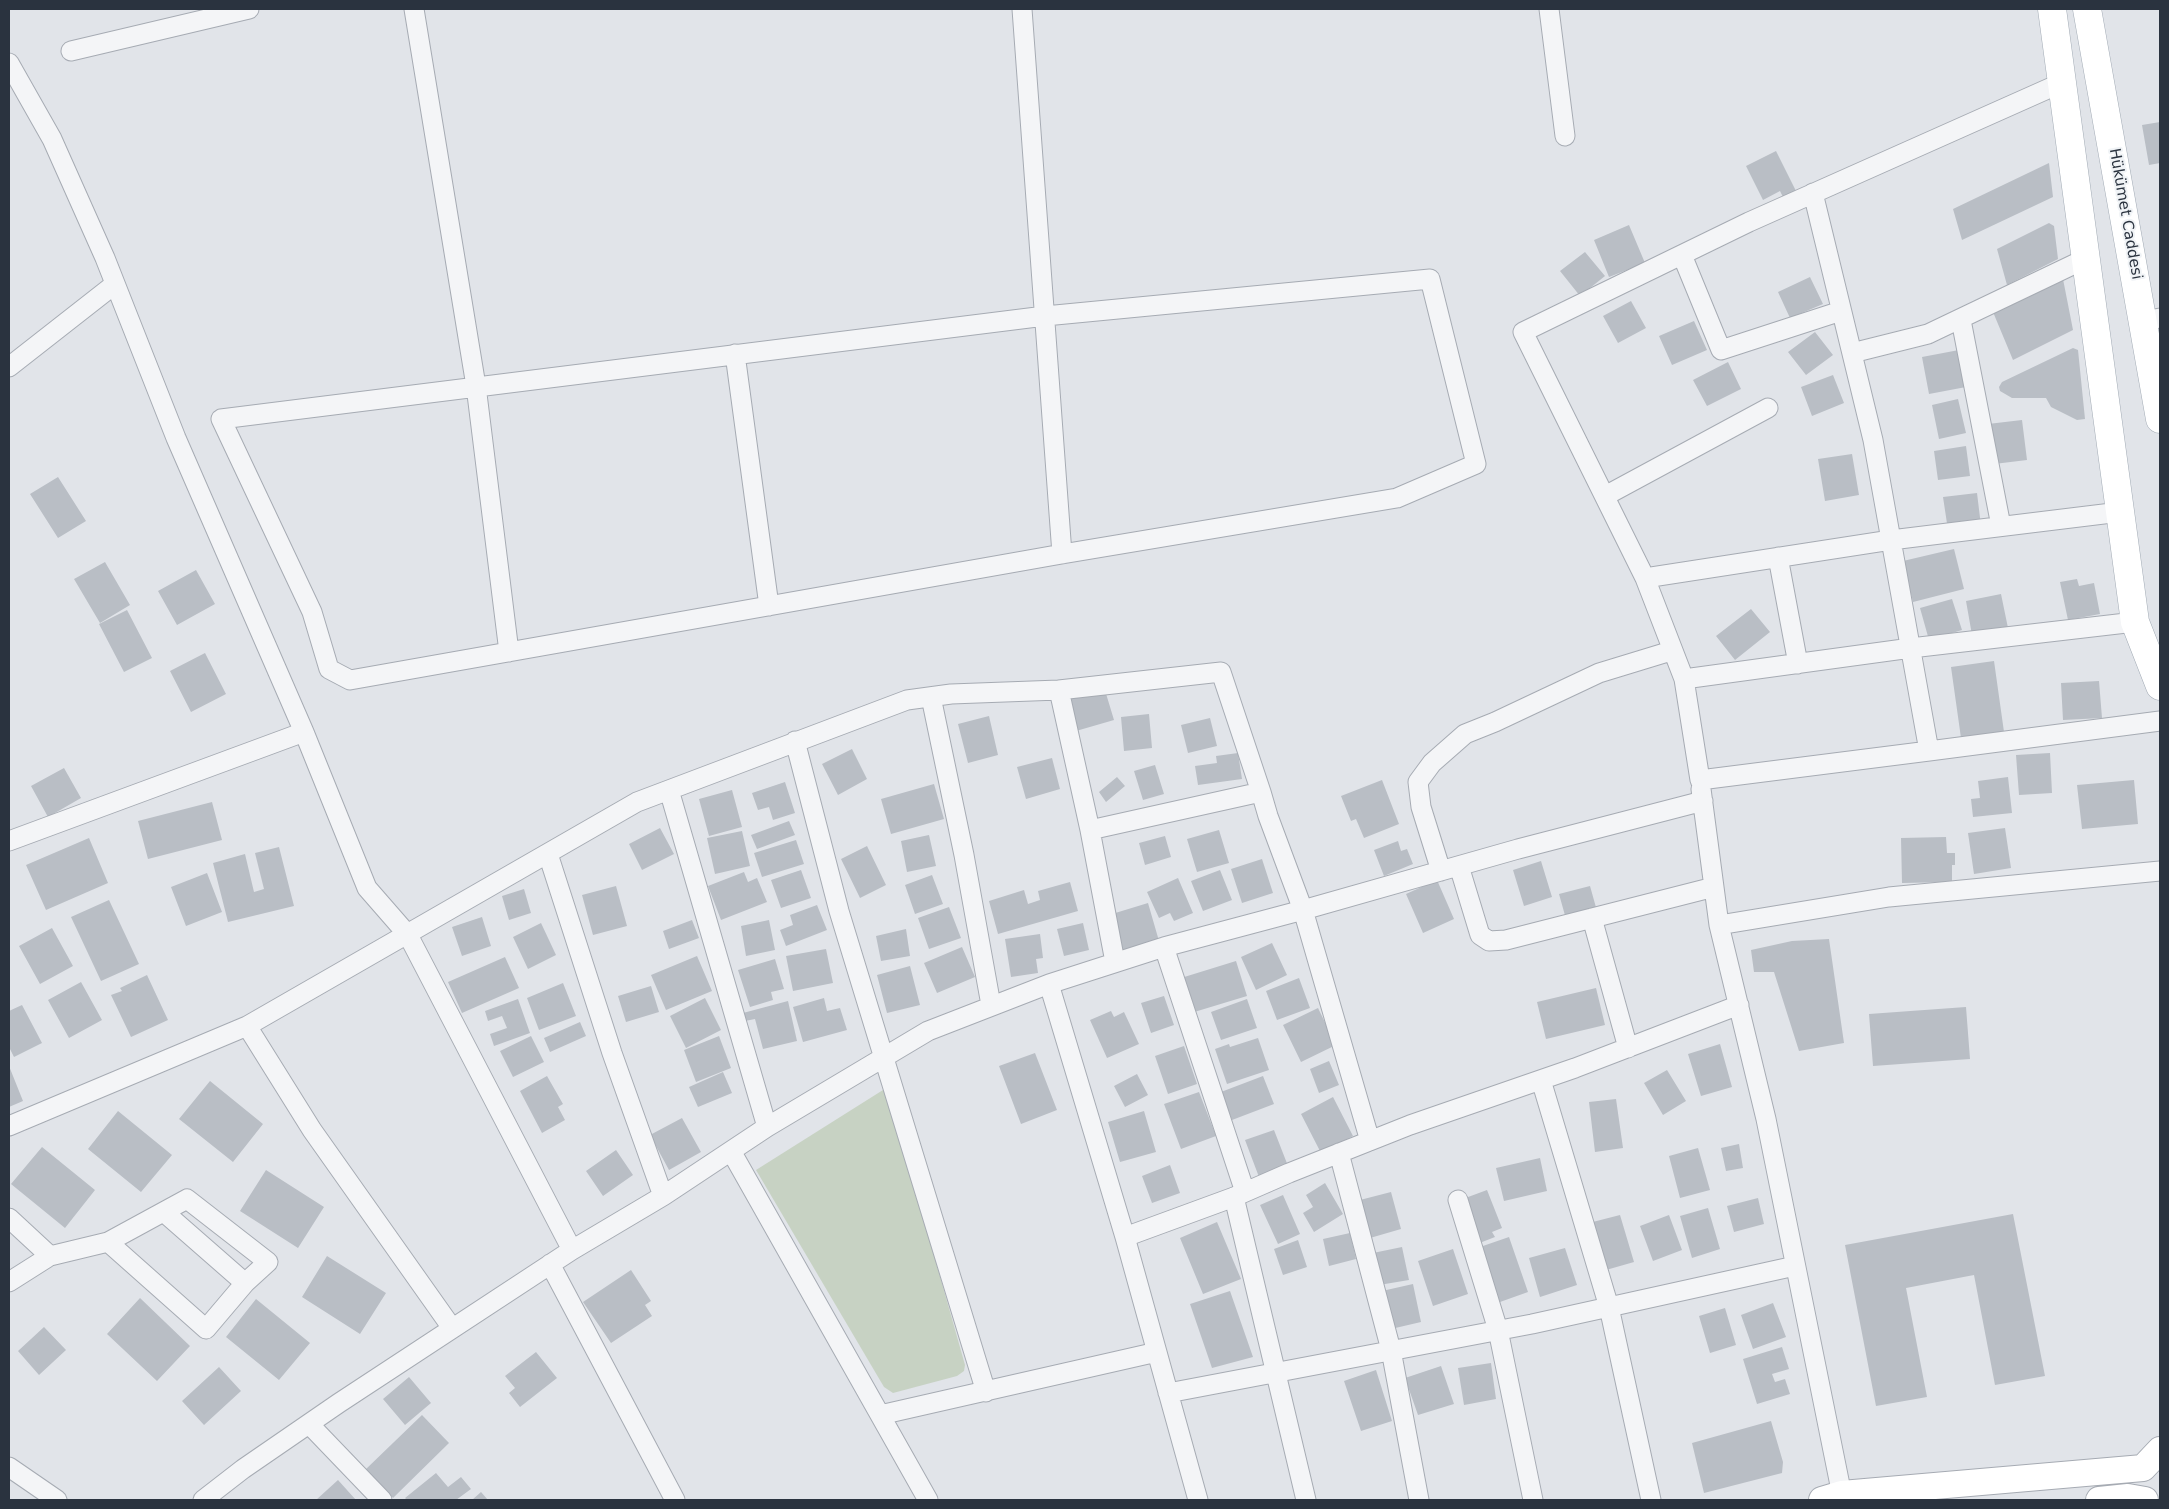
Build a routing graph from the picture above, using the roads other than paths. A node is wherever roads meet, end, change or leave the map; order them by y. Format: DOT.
graph roads {
  1 [pos="250,9"];
  2 [pos="414,9"];
  3 [pos="1022,9"];
  4 [pos="1549,9"];
  5 [pos="2052,9"];
  6 [pos="2087,9"];
  7 [pos="71,52"];
  8 [pos="9,63"];
  9 [pos="2061,83"];
  10 [pos="1565,136"];
  11 [pos="1813,193"];
  12 [pos="1682,255"];
  13 [pos="2085,259"];
  14 [pos="116,284"];
  15 [pos="1842,311"];
  16 [pos="1045,316"];
  17 [pos="1961,320"];
  18 [pos="2152,320"];
  19 [pos="1852,353"];
  20 [pos="736,354"];
  21 [pos="9,367"];
  22 [pos="476,386"];
  23 [pos="1768,408"];
  24 [pos="2160,419"];
  25 [pos="1604,496"];
  26 [pos="2120,512"];
  27 [pos="2001,526"];
  28 [pos="1891,540"];
  29 [pos="1062,554"];
  30 [pos="1778,557"];
  31 [pos="1645,578"];
  32 [pos="769,606"];
  33 [pos="2135,622"];
  34 [pos="1911,648"];
  35 [pos="1671,651"];
  36 [pos="509,652"];
  37 [pos="1798,664"];
  38 [pos="1684,679"];
  39 [pos="2160,686"];
  40 [pos="1059,690"];
  41 [pos="931,697"];
  42 [pos="2160,721"];
  43 [pos="304,732"];
  44 [pos="796,741"];
  45 [pos="1929,750"];
  46 [pos="1700,780"];
  47 [pos="669,790"];
  48 [pos="1261,792"];
  49 [pos="1703,801"];
  50 [pos="1090,830"];
  51 [pos="9,841"];
  52 [pos="548,854"];
  53 [pos="1459,866"];
  54 [pos="1441,871"];
  55 [pos="2160,871"];
  56 [pos="1714,887"];
  57 [pos="1304,910"];
  58 [pos="1592,918"];
  59 [pos="1719,925"];
  60 [pos="408,935"];
  61 [pos="1164,947"];
  62 [pos="1115,962"];
  63 [pos="1049,984"];
  64 [pos="991,1005"];
  65 [pos="1739,1006"];
  66 [pos="247,1026"];
  67 [pos="1628,1048"];
  68 [pos="885,1056"];
  69 [pos="1541,1080"];
  70 [pos="9,1126"];
  71 [pos="767,1127"];
  72 [pos="1370,1141"];
  73 [pos="731,1151"];
  74 [pos="1339,1152"];
  75 [pos="1240,1195"];
  76 [pos="663,1196"];
  77 [pos="1458,1200"];
  78 [pos="165,1213"];
  79 [pos="9,1218"];
  80 [pos="1125,1237"];
  81 [pos="108,1242"];
  82 [pos="572,1250"];
  83 [pos="50,1256"];
  84 [pos="550,1264"];
  85 [pos="1795,1266"];
  86 [pos="9,1282"];
  87 [pos="245,1283"];
  88 [pos="1609,1307"];
  89 [pos="452,1328"];
  90 [pos="1498,1330"];
  91 [pos="1391,1350"];
  92 [pos="1157,1352"];
  93 [pos="1275,1372"];
  94 [pos="986,1392"];
  95 [pos="1168,1393"];
  96 [pos="880,1415"];
  97 [pos="309,1424"];
  98 [pos="2160,1450"];
  99 [pos="10,1471"];
  100 [pos="1836,1498"];
  101 [pos="57,1500"];
  102 [pos="203,1500"];
  103 [pos="382,1500"];
  104 [pos="675,1500"];
  105 [pos="928,1500"];
  106 [pos="1198,1500"];
  107 [pos="1306,1500"];
  108 [pos="1419,1500"];
  109 [pos="1533,1500"];
  110 [pos="1652,1500"];
  111 [pos="2099,1500"];
  112 [pos="2145,1500"];
  1 -- 7 [label="street"];
  2 -- 22 [label="street"];
  3 -- 16 [label="street"];
  4 -- 10 [label="street"];
  5 -- 9 [label="main road"];
  6 -- 18 [label="main road, Hükümet Caddesi"];
  8 -- 14 [label="street"];
  9 -- 11 [label="street"];
  9 -- 13 [label="main road"];
  11 -- 12 [label="street"];
  11 -- 15 [label="street"];
  12 -- 15 [label="street"];
  12 -- 25 [label="street"];
  13 -- 17 [label="street"];
  13 -- 26 [label="main road"];
  14 -- 21 [label="street"];
  14 -- 43 [label="street"];
  15 -- 19 [label="street"];
  16 -- 20 [label="street"];
  16 -- 29 [label="street"];
  16 -- 29 [label="street"];
  17 -- 19 [label="street"];
  17 -- 27 [label="street"];
  18 -- 24 [label="main road, Hükümet Caddesi"];
  19 -- 28 [label="street"];
  20 -- 22 [label="street"];
  20 -- 32 [label="street"];
  22 -- 36 [label="street"];
  22 -- 36 [label="street"];
  23 -- 25 [label="street"];
  25 -- 31 [label="street"];
  26 -- 27 [label="street"];
  26 -- 33 [label="main road"];
  27 -- 28 [label="street"];
  28 -- 30 [label="street"];
  28 -- 34 [label="street"];
  29 -- 32 [label="street"];
  30 -- 31 [label="street"];
  30 -- 37 [label="street"];
  31 -- 35 [label="street"];
  32 -- 36 [label="street"];
  33 -- 34 [label="street"];
  33 -- 39 [label="main road"];
  34 -- 37 [label="street"];
  34 -- 45 [label="street"];
  35 -- 38 [label="street"];
  35 -- 54 [label="street"];
  37 -- 38 [label="street"];
  38 -- 46 [label="street"];
  40 -- 41 [label="street"];
  40 -- 48 [label="street"];
  40 -- 50 [label="street"];
  41 -- 44 [label="street"];
  41 -- 64 [label="street"];
  42 -- 45 [label="street"];
  43 -- 51 [label="street"];
  43 -- 60 [label="street"];
  44 -- 47 [label="street"];
  44 -- 68 [label="street"];
  45 -- 46 [label="street"];
  46 -- 49 [label="street"];
  47 -- 52 [label="street"];
  47 -- 71 [label="street"];
  48 -- 50 [label="street"];
  48 -- 57 [label="street"];
  49 -- 53 [label="street"];
  49 -- 56 [label="street"];
  50 -- 62 [label="street"];
  52 -- 60 [label="street"];
  52 -- 76 [label="street"];
  53 -- 54 [label="street"];
  53 -- 58 [label="street"];
  54 -- 57 [label="street"];
  55 -- 59 [label="street"];
  56 -- 58 [label="street"];
  56 -- 59 [label="street"];
  57 -- 61 [label="street"];
  57 -- 72 [label="street"];
  58 -- 67 [label="street"];
  59 -- 65 [label="street"];
  60 -- 66 [label="street"];
  60 -- 82 [label="street"];
  61 -- 62 [label="street"];
  61 -- 75 [label="street"];
  62 -- 63 [label="street"];
  63 -- 64 [label="street"];
  63 -- 80 [label="street"];
  64 -- 68 [label="street"];
  65 -- 67 [label="street"];
  65 -- 85 [label="street"];
  66 -- 70 [label="street"];
  66 -- 89 [label="street"];
  67 -- 69 [label="street"];
  68 -- 71 [label="street"];
  68 -- 94 [label="street"];
  69 -- 72 [label="street"];
  69 -- 88 [label="street"];
  71 -- 73 [label="street"];
  72 -- 74 [label="street"];
  73 -- 76 [label="street"];
  73 -- 96 [label="street"];
  74 -- 75 [label="street"];
  74 -- 91 [label="street"];
  75 -- 80 [label="street"];
  75 -- 93 [label="street"];
  76 -- 82 [label="street"];
  77 -- 90 [label="street"];
  78 -- 81 [label="street"];
  78 -- 87 [label="street"];
  78 -- 87 [label="street"];
  79 -- 83 [label="street"];
  80 -- 92 [label="street"];
  81 -- 83 [label="street"];
  81 -- 87 [label="street"];
  82 -- 84 [label="street"];
  83 -- 86 [label="street"];
  84 -- 89 [label="street"];
  84 -- 104 [label="street"];
  85 -- 88 [label="street"];
  85 -- 100 [label="street"];
  88 -- 90 [label="street"];
  88 -- 110 [label="street"];
  89 -- 97 [label="street"];
  90 -- 91 [label="street"];
  90 -- 109 [label="street"];
  91 -- 93 [label="street"];
  91 -- 108 [label="street"];
  92 -- 94 [label="street"];
  92 -- 95 [label="street"];
  93 -- 95 [label="street"];
  93 -- 107 [label="street"];
  94 -- 96 [label="street"];
  95 -- 106 [label="street"];
  96 -- 105 [label="street"];
  97 -- 102 [label="street"];
  97 -- 103 [label="street"];
  98 -- 100 [label="street"];
  99 -- 101 [label="street"];
  111 -- 112 [label="street"];
}
